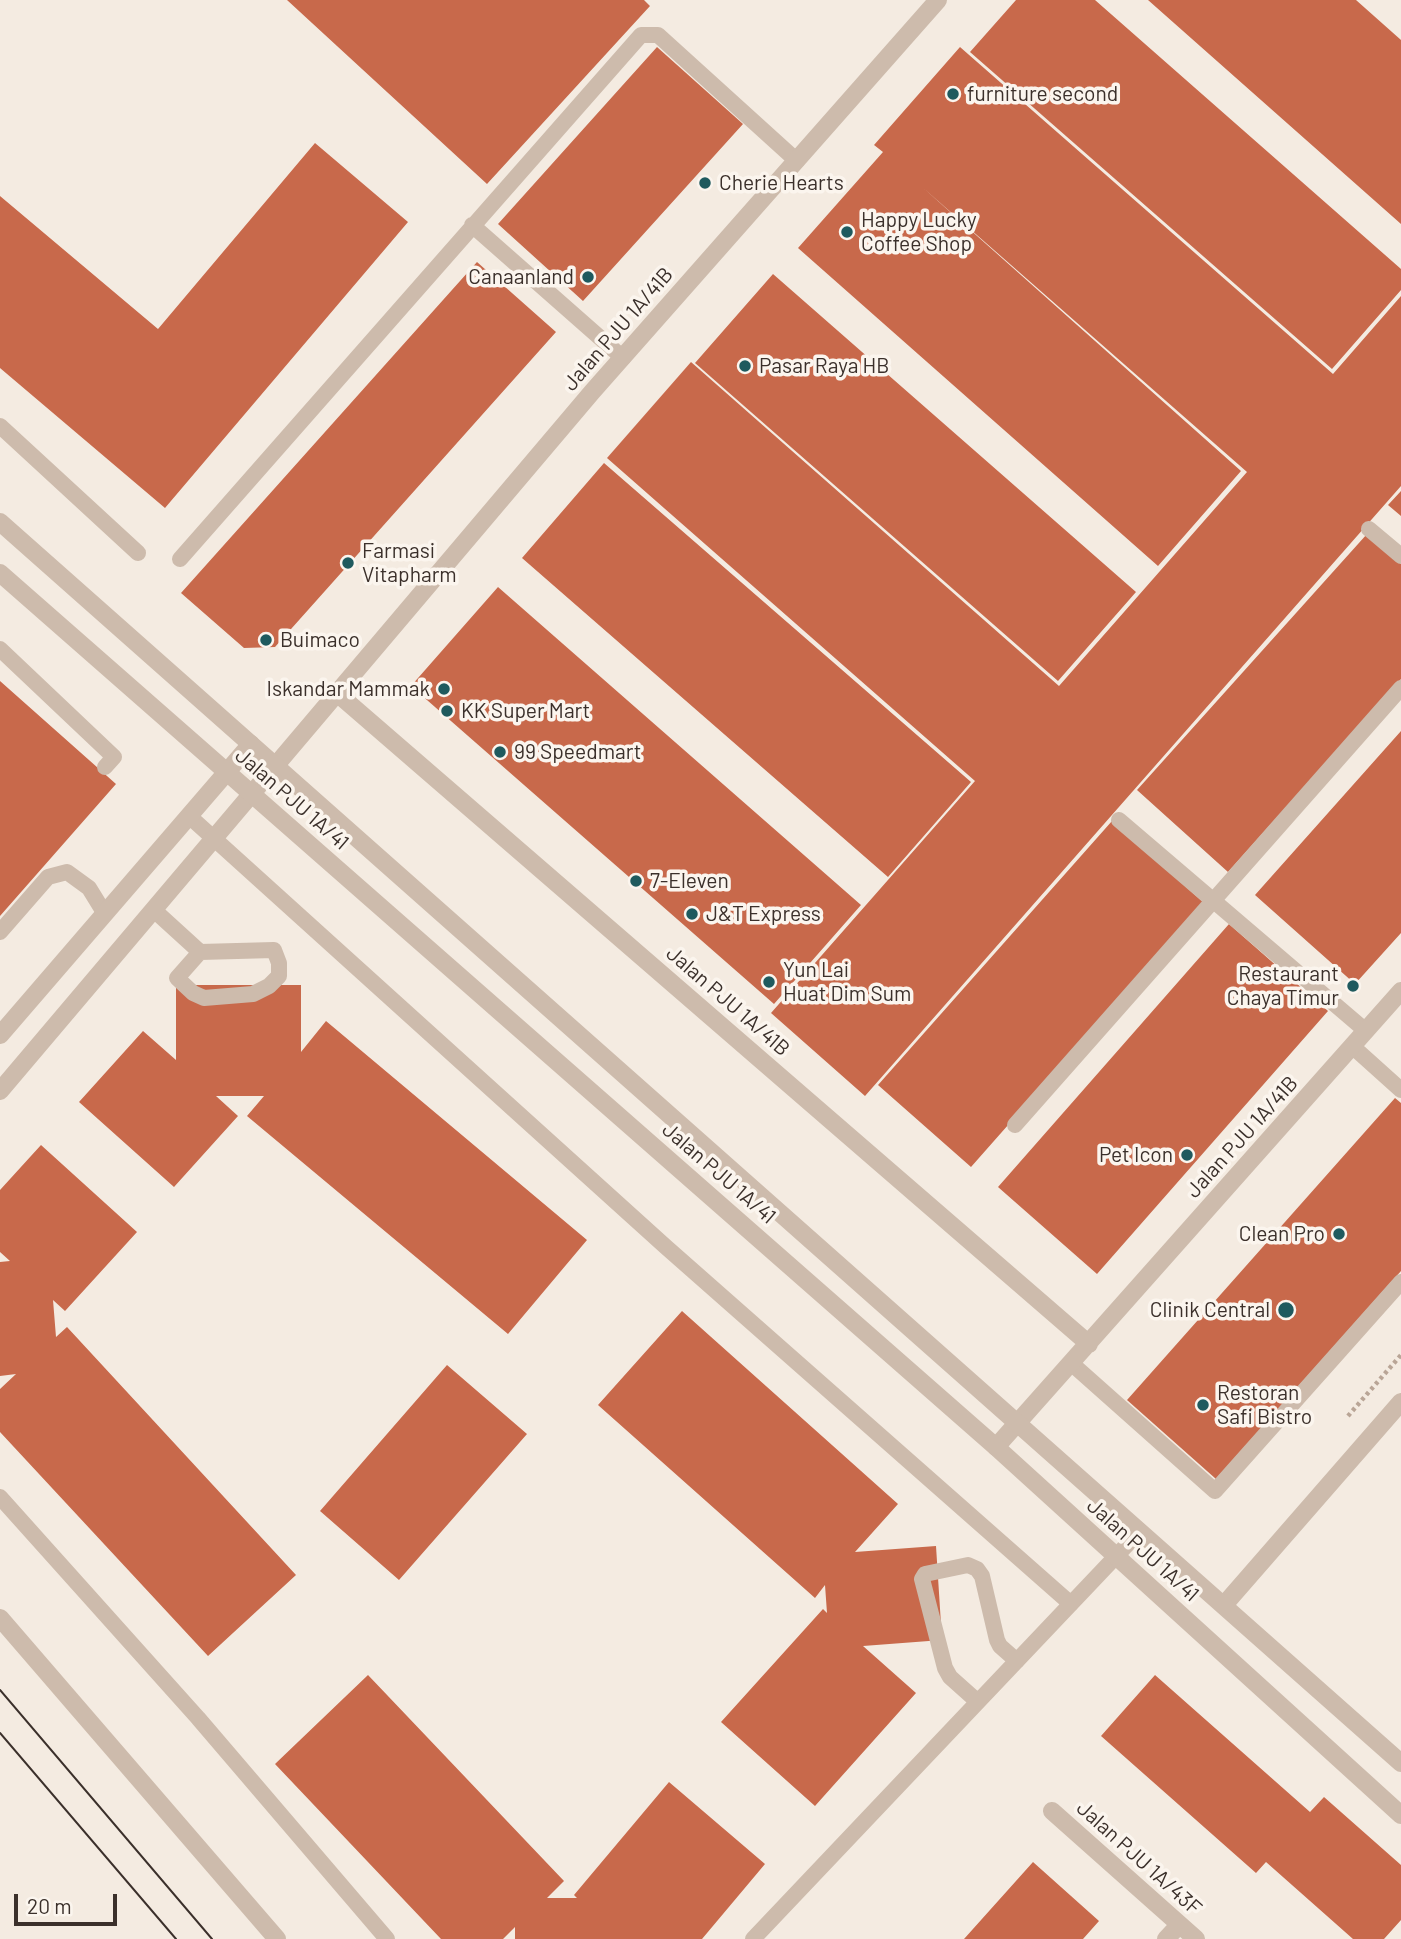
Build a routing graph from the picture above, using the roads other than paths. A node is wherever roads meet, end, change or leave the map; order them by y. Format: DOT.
graph roads {
  1 [pos="938,0"];
  2 [pos="797,161"];
  3 [pos="472,225"];
  4 [pos="623,358"];
  5 [pos="0,426"];
  6 [pos="0,522"];
  7 [pos="1369,528"];
  8 [pos="138,553"];
  9 [pos="1401,556"];
  10 [pos="180,559"];
  11 [pos="0,573"];
  12 [pos="0,649"];
  13 [pos="1401,688"];
  14 [pos="338,694"];
  15 [pos="251,744"];
  16 [pos="105,767"];
  17 [pos="276,767"];
  18 [pos="227,772"];
  19 [pos="253,795"];
  20 [pos="189,816"];
  21 [pos="1119,820"];
  22 [pos="215,839"];
  23 [pos="1213,902"];
  24 [pos="155,911"];
  25 [pos="105,914"];
  26 [pos="0,932"];
  27 [pos="200,952"];
  28 [pos="1401,991"];
  29 [pos="1366,1031"];
  30 [pos="0,1035"];
  31 [pos="1352,1046"];
  32 [pos="1401,1090"];
  33 [pos="0,1091"];
  34 [pos="1016,1125"];
  35 [pos="1401,1282"];
  36 [pos="1089,1344"];
  37 [pos="1071,1363"];
  38 [pos="1401,1402"];
  39 [pos="1395,1415"];
  40 [pos="1018,1423"];
  41 [pos="996,1447"];
  42 [pos="0,1497"];
  43 [pos="1140,1531"];
  44 [pos="1117,1557"];
  45 [pos="1071,1604"];
  46 [pos="1224,1605"];
  47 [pos="0,1618"];
  48 [pos="1017,1661"];
  49 [pos="978,1702"];
  50 [pos="1401,1763"];
  51 [pos="1052,1811"];
  52 [pos="1401,1815"];
  53 [pos="1179,1924"];
  54 [pos="277,1939"];
  55 [pos="387,1939"];
  56 [pos="753,1939"];
  57 [pos="1166,1939"];
  58 [pos="1196,1939"];
  1 -- 2 [label="street, Jalan PJU 1A/41B"];
  2 -- 3 [label="lane"];
  2 -- 4 [label="street, Jalan PJU 1A/41B"];
  3 -- 4 [label="lane"];
  3 -- 10 [label="lane"];
  4 -- 14 [label="street, Jalan PJU 1A/41B"];
  5 -- 8 [label="lane"];
  6 -- 15 [label="street, Jalan PJU 1A/41"];
  7 -- 9 [label="lane"];
  11 -- 18 [label="street, Jalan PJU 1A/41"];
  12 -- 16 [label="lane"];
  13 -- 23 [label="lane"];
  14 -- 17 [label="street, Jalan PJU 1A/41B"];
  14 -- 36 [label="street, Jalan PJU 1A/41B"];
  15 -- 17 [label="street, Jalan PJU 1A/41"];
  15 -- 18 [label="street"];
  17 -- 19 [label="street, Jalan PJU 1A/41B"];
  17 -- 40 [label="street, Jalan PJU 1A/41"];
  18 -- 19 [label="street, Jalan PJU 1A/41"];
  18 -- 20 [label="street"];
  19 -- 22 [label="street, Jalan PJU 1A/41B"];
  19 -- 41 [label="street, Jalan PJU 1A/41"];
  20 -- 22 [label="lane"];
  20 -- 25 [label="street"];
  21 -- 23 [label="lane"];
  22 -- 24 [label="street, Jalan PJU 1A/41B"];
  22 -- 45 [label="lane"];
  23 -- 29 [label="lane"];
  23 -- 34 [label="lane"];
  24 -- 27 [label="lane"];
  24 -- 33 [label="street, Jalan PJU 1A/41B"];
  25 -- 26 [label="lane"];
  25 -- 30 [label="street"];
  27 -- 27 [label="lane"];
  28 -- 29 [label="street, Jalan PJU 1A/41B"];
  29 -- 31 [label="street, Jalan PJU 1A/41B"];
  31 -- 32 [label="lane"];
  31 -- 36 [label="street, Jalan PJU 1A/41B"];
  35 -- 37 [label="lane"];
  36 -- 37 [label="street, Jalan PJU 1A/41B"];
  37 -- 40 [label="street, Jalan PJU 1A/41B"];
  38 -- 39 [label="street"];
  39 -- 46 [label="street"];
  40 -- 41 [label="street, Jalan PJU 1A/41B"];
  40 -- 43 [label="street, Jalan PJU 1A/41"];
  41 -- 44 [label="street, Jalan PJU 1A/41"];
  42 -- 55 [label="lane"];
  43 -- 44 [label="lane"];
  43 -- 46 [label="street, Jalan PJU 1A/41"];
  44 -- 45 [label="lane"];
  44 -- 52 [label="street, Jalan PJU 1A/41"];
  45 -- 48 [label="lane"];
  46 -- 50 [label="street, Jalan PJU 1A/41"];
  47 -- 54 [label="street"];
  48 -- 49 [label="lane"];
  48 -- 49 [label="lane"];
  49 -- 56 [label="lane"];
  51 -- 53 [label="street, Jalan PJU 1A/43F"];
  53 -- 57 [label="street"];
  53 -- 58 [label="street, Jalan PJU 1A/43F"];
}
